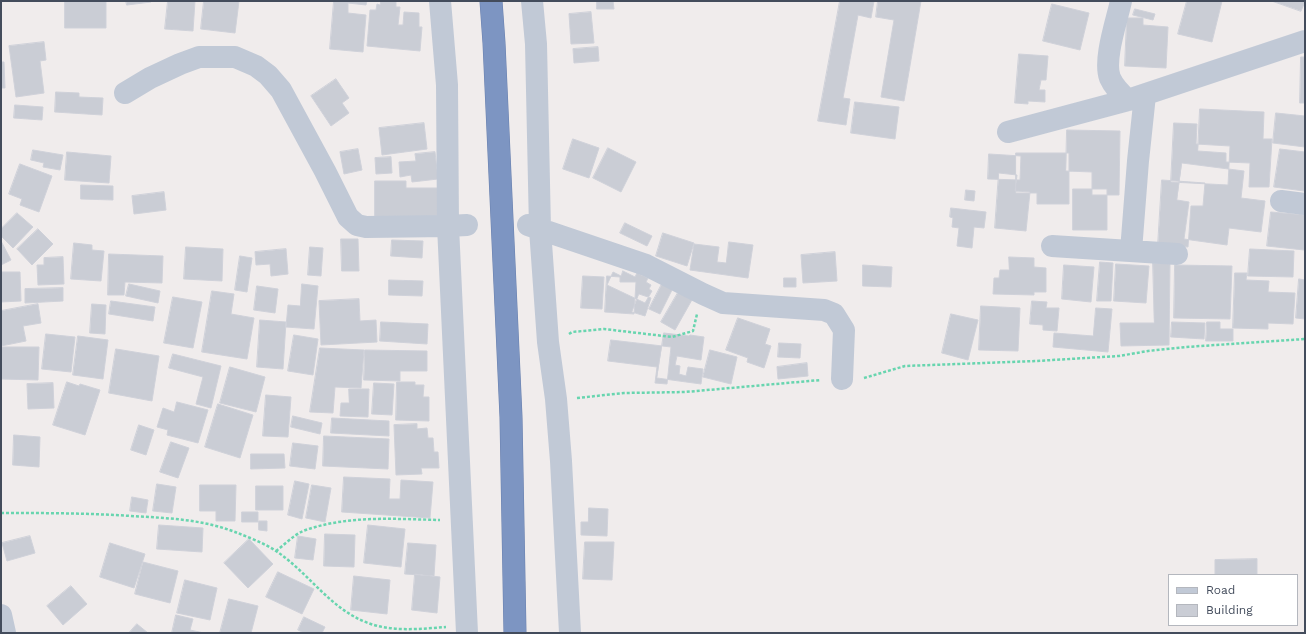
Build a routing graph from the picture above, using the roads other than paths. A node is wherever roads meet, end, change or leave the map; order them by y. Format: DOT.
graph roads {
  1 [pos="440,1"];
  2 [pos="491,1"];
  3 [pos="532,1"];
  4 [pos="1121,1"];
  5 [pos="1305,42"];
  6 [pos="125,93"];
  7 [pos="1136,97"];
  8 [pos="1008,132"];
  9 [pos="1281,201"];
  10 [pos="1305,204"];
  11 [pos="458,226"];
  12 [pos="534,227"];
  13 [pos="1052,246"];
  14 [pos="1131,251"];
  15 [pos="1177,254"];
  16 [pos="842,379"];
  17 [pos="1,615"];
  18 [pos="467,629"];
  19 [pos="5,633"];
  20 [pos="515,633"];
  21 [pos="570,633"];
  1 -- 11 [label="street"];
  2 -- 20 [label="highway"];
  3 -- 12 [label="street"];
  4 -- 7 [label="street"];
  5 -- 7 [label="street"];
  6 -- 11 [label="street"];
  7 -- 8 [label="street"];
  7 -- 14 [label="street"];
  9 -- 10 [label="street"];
  11 -- 18 [label="street"];
  12 -- 16 [label="street"];
  12 -- 21 [label="street"];
  13 -- 14 [label="street"];
  14 -- 15 [label="street"];
  17 -- 19 [label="street"];
}
